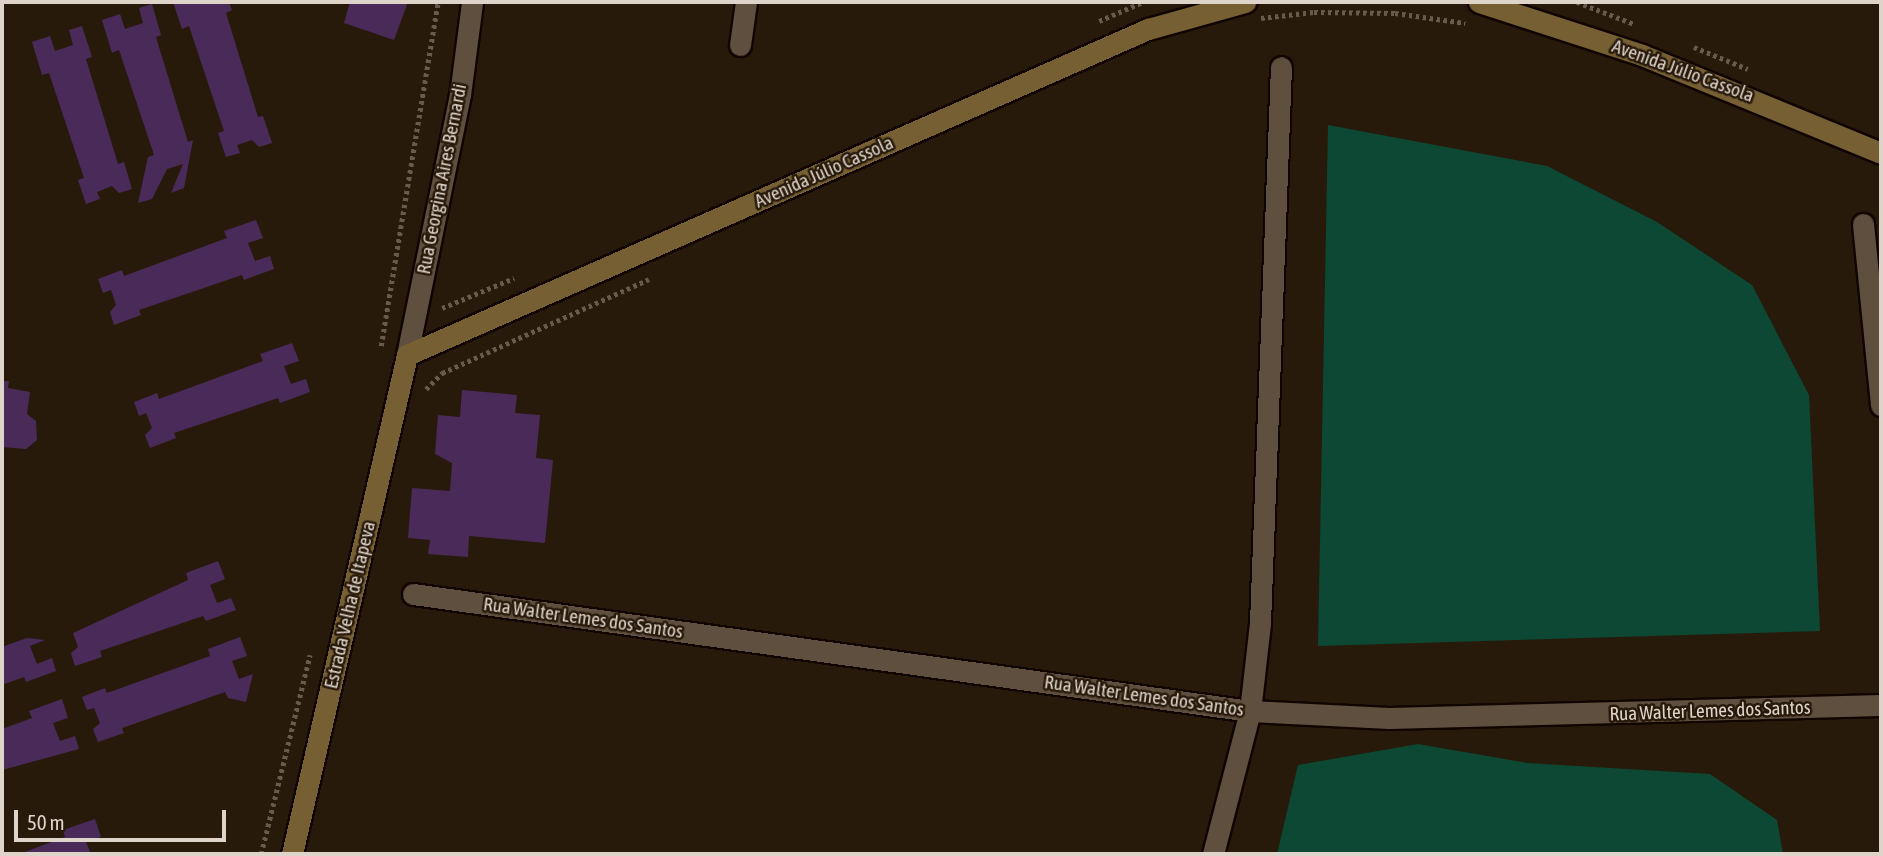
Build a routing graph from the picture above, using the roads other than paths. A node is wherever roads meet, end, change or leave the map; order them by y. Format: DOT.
graph roads {
  1 [pos="472,2"];
  2 [pos="746,2"];
  3 [pos="1479,2"];
  4 [pos="1251,10"];
  5 [pos="740,45"];
  6 [pos="1282,67"];
  7 [pos="1881,153"];
  8 [pos="1863,223"];
  9 [pos="407,355"];
  10 [pos="1881,405"];
  11 [pos="413,594"];
  12 [pos="1881,705"];
  13 [pos="1250,710"];
  14 [pos="292,854"];
  15 [pos="1213,854"];
  1 -- 9 [label="street, Rua Georgina Aires Bernardi"];
  2 -- 5 [label="street"];
  3 -- 7 [label="main road, Avenida Júlio Cassola"];
  4 -- 9 [label="main road, Avenida Júlio Cassola"];
  6 -- 13 [label="street"];
  8 -- 10 [label="street"];
  9 -- 14 [label="main road, Estrada Velha de Itapeva"];
  11 -- 13 [label="street, Rua Walter Lemes dos Santos"];
  12 -- 13 [label="street, Rua Walter Lemes dos Santos"];
  13 -- 15 [label="street"];
}
